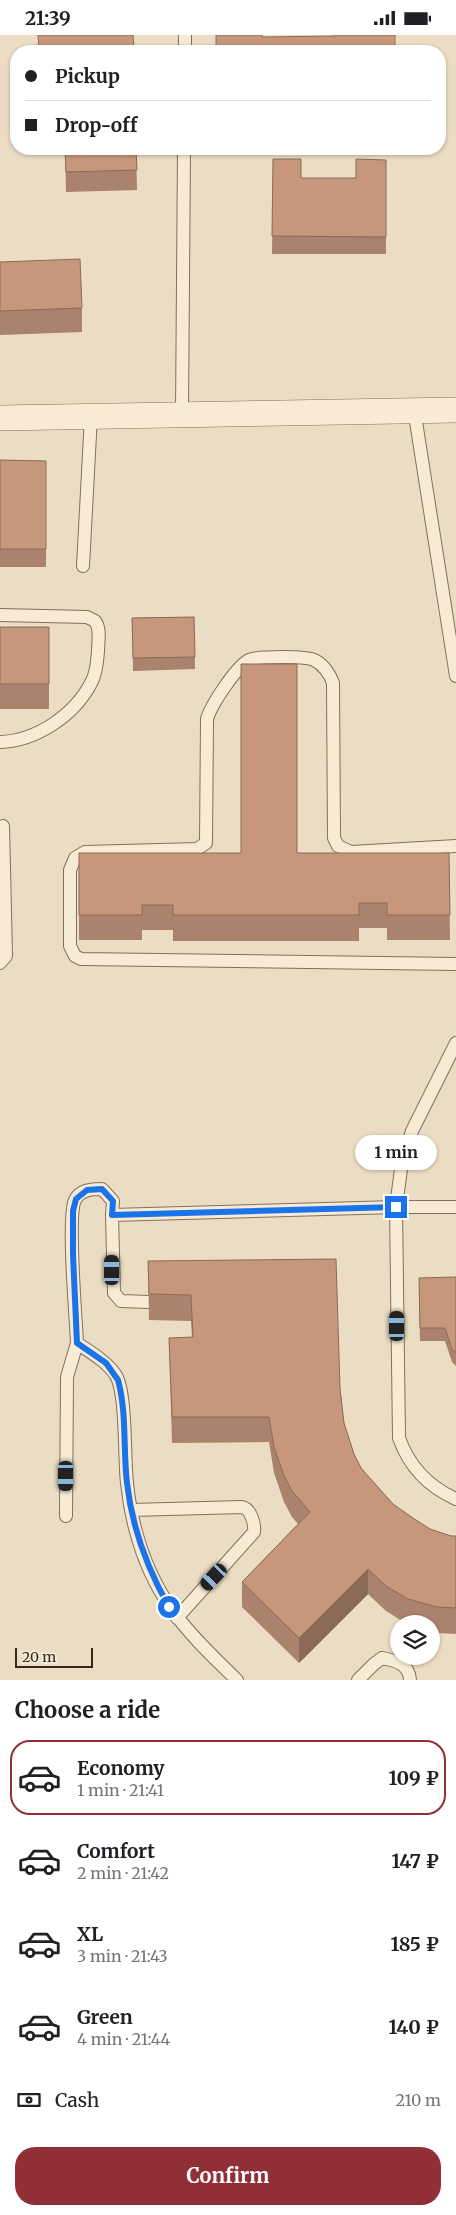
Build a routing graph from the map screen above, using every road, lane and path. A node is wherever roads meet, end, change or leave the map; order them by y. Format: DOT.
graph roads {
  1 [pos="184,155"];
  2 [pos="414,409"];
  3 [pos="456,410"];
  4 [pos="182,413"];
  5 [pos="91,415"];
  6 [pos="0,418"];
  7 [pos="83,566"];
  8 [pos="0,615"];
  9 [pos="456,676"];
  10 [pos="0,742"];
  11 [pos="2,826"];
  12 [pos="456,847"];
  13 [pos="0,963"];
  14 [pos="456,964"];
  15 [pos="456,1043"];
  16 [pos="396,1207"];
  17 [pos="456,1207"];
  18 [pos="112,1215"];
  19 [pos="149,1302"];
  20 [pos="77,1343"];
  21 [pos="456,1499"];
  22 [pos="131,1510"];
  23 [pos="66,1516"];
  24 [pos="177,1618"];
  25 [pos="236,1680"];
  26 [pos="358,1680"];
  27 [pos="410,1680"];
  1 -- 4 [label="lane"];
  2 -- 3 [label="street"];
  2 -- 4 [label="street"];
  2 -- 9 [label="lane"];
  4 -- 5 [label="street"];
  5 -- 6 [label="street"];
  5 -- 7 [label="lane"];
  8 -- 10 [label="lane"];
  11 -- 13 [label="lane"];
  12 -- 14 [label="lane"];
  15 -- 16 [label="lane"];
  16 -- 17 [label="lane"];
  16 -- 18 [label="lane"];
  16 -- 21 [label="lane"];
  18 -- 19 [label="lane"];
  18 -- 20 [label="lane"];
  20 -- 22 [label="lane"];
  20 -- 23 [label="lane"];
  22 -- 24 [label="lane"];
  22 -- 24 [label="lane"];
  24 -- 25 [label="lane"];
  26 -- 27 [label="lane"];
}
